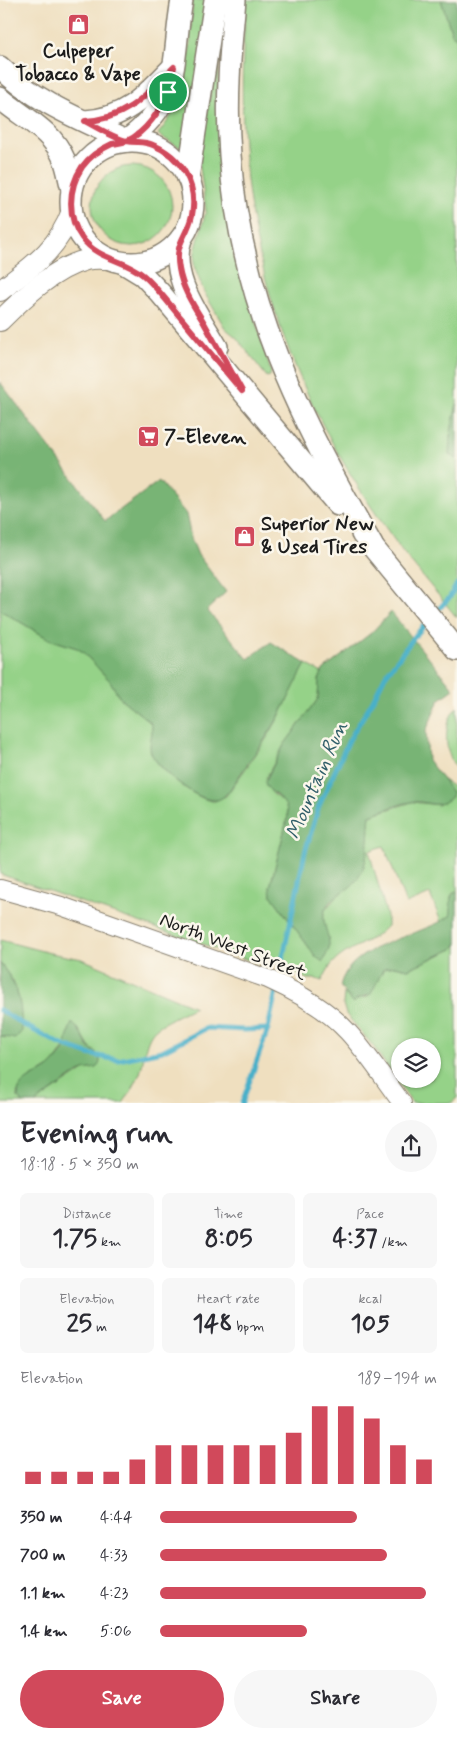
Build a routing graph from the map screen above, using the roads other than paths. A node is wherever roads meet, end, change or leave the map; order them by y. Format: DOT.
graph roads {
  1 [pos="182,0"];
  2 [pos="215,0"];
  3 [pos="234,0"];
  4 [pos="0,67"];
  5 [pos="174,67"];
  6 [pos="0,98"];
  7 [pos="85,121"];
  8 [pos="126,141"];
  9 [pos="188,178"];
  10 [pos="72,189"];
  11 [pos="72,211"];
  12 [pos="181,239"];
  13 [pos="117,261"];
  14 [pos="0,291"];
  15 [pos="0,321"];
  16 [pos="242,391"];
  17 [pos="372,544"];
  18 [pos="457,650"];
  19 [pos="3,888"];
  20 [pos="402,1103"];
  1 -- 5 [label="main road"];
  2 -- 9 [label="main road"];
  3 -- 17 [label="main road"];
  4 -- 7 [label="main road"];
  5 -- 7 [label="main road"];
  5 -- 8 [label="main road"];
  6 -- 10 [label="main road"];
  7 -- 8 [label="main road"];
  8 -- 9 [label="main road"];
  8 -- 10 [label="main road"];
  9 -- 12 [label="main road"];
  10 -- 11 [label="main road"];
  11 -- 13 [label="main road"];
  11 -- 14 [label="main road"];
  12 -- 13 [label="main road"];
  12 -- 16 [label="main road"];
  13 -- 15 [label="main road"];
  13 -- 16 [label="main road"];
  16 -- 17 [label="main road"];
  17 -- 18 [label="main road"];
  19 -- 20 [label="street, North West Street"];
}
